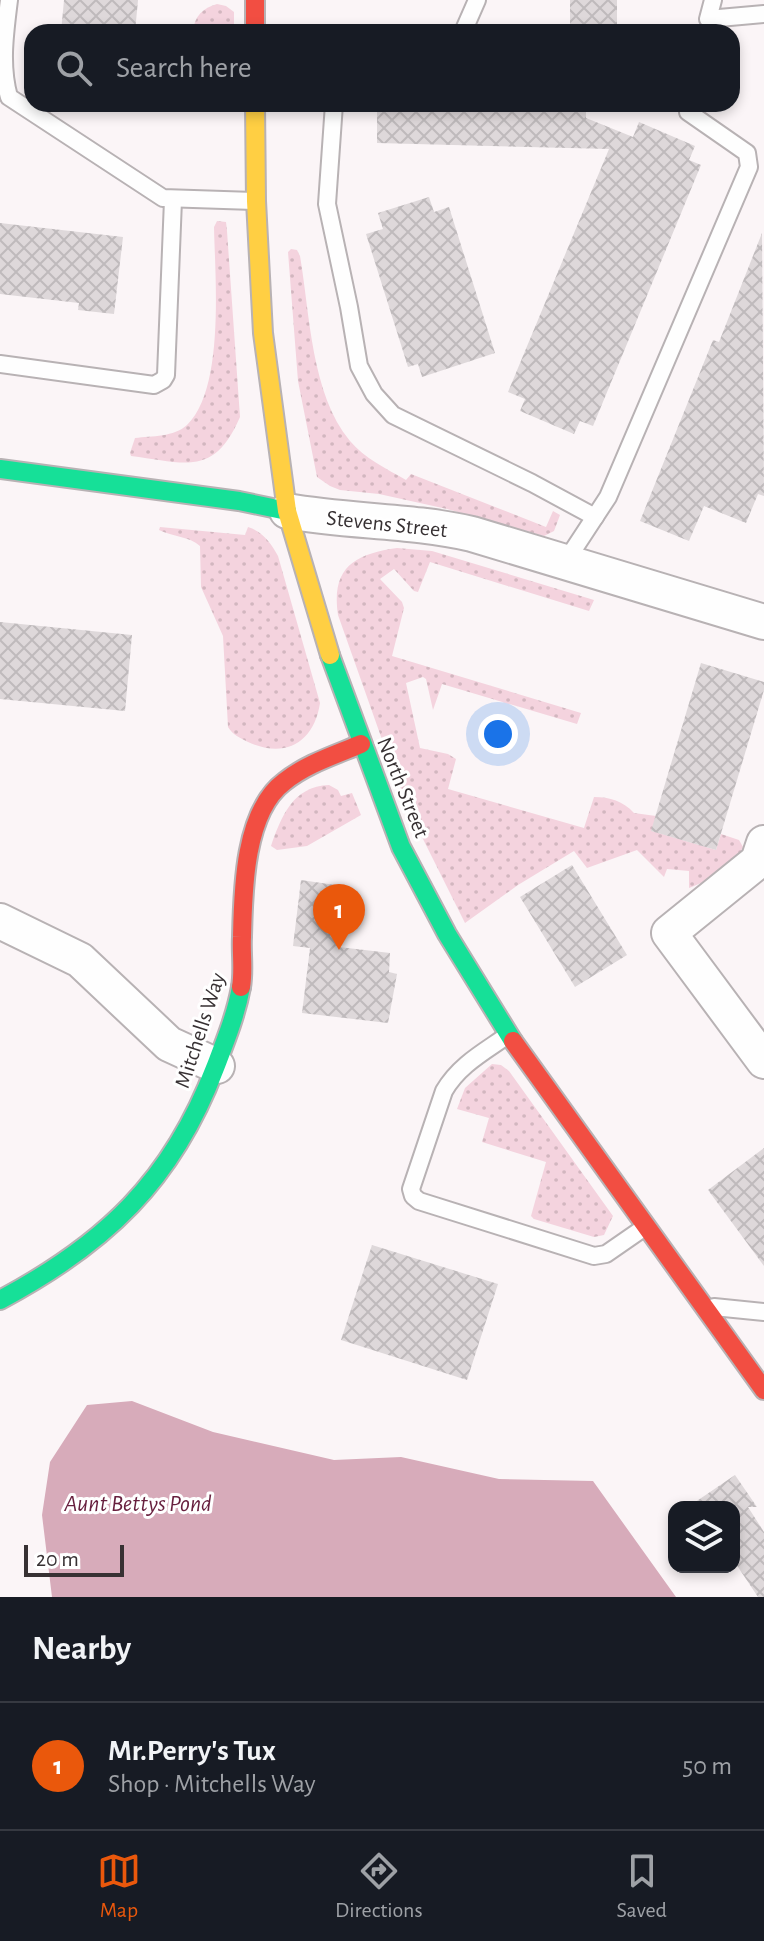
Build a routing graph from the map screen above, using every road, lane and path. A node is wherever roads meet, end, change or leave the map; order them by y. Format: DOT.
graph roads {
  1 [pos="9,0"];
  2 [pos="255,0"];
  3 [pos="477,0"];
  4 [pos="713,0"];
  5 [pos="764,14"];
  6 [pos="255,24"];
  7 [pos="466,24"];
  8 [pos="706,24"];
  9 [pos="711,24"];
  10 [pos="24,107"];
  11 [pos="32,112"];
  12 [pos="255,112"];
  13 [pos="333,112"];
  14 [pos="688,112"];
  15 [pos="173,200"];
  16 [pos="256,201"];
  17 [pos="0,364"];
  18 [pos="0,469"];
  19 [pos="287,511"];
  20 [pos="595,517"];
  21 [pos="566,561"];
  22 [pos="764,622"];
  23 [pos="361,744"];
  24 [pos="764,843"];
  25 [pos="0,921"];
  26 [pos="509,1035"];
  27 [pos="764,1061"];
  28 [pos="217,1066"];
  29 [pos="645,1227"];
  30 [pos="0,1300"];
  31 [pos="703,1306"];
  32 [pos="764,1312"];
  33 [pos="764,1390"];
  1 -- 10 [label="lane"];
  2 -- 6 [label="street"];
  3 -- 7 [label="lane"];
  4 -- 8 [label="lane"];
  5 -- 9 [label="lane"];
  11 -- 15 [label="lane"];
  12 -- 16 [label="street, North Street"];
  13 -- 20 [label="lane"];
  14 -- 20 [label="lane"];
  15 -- 16 [label="lane"];
  15 -- 17 [label="lane"];
  16 -- 19 [label="street, North Street"];
  18 -- 19 [label="street, Stevens Street"];
  19 -- 21 [label="street, Stevens Street"];
  19 -- 23 [label="street, North Street"];
  20 -- 21 [label="lane"];
  21 -- 22 [label="street, Stevens Street"];
  23 -- 26 [label="street, North Street"];
  23 -- 28 [label="street, Mitchells Way"];
  24 -- 27 [label="street"];
  25 -- 28 [label="street"];
  26 -- 29 [label="street, North Street"];
  26 -- 29 [label="lane"];
  28 -- 30 [label="street, Mitchells Way"];
  29 -- 31 [label="street, North Street"];
  31 -- 32 [label="lane"];
  31 -- 33 [label="street, North Street"];
}
